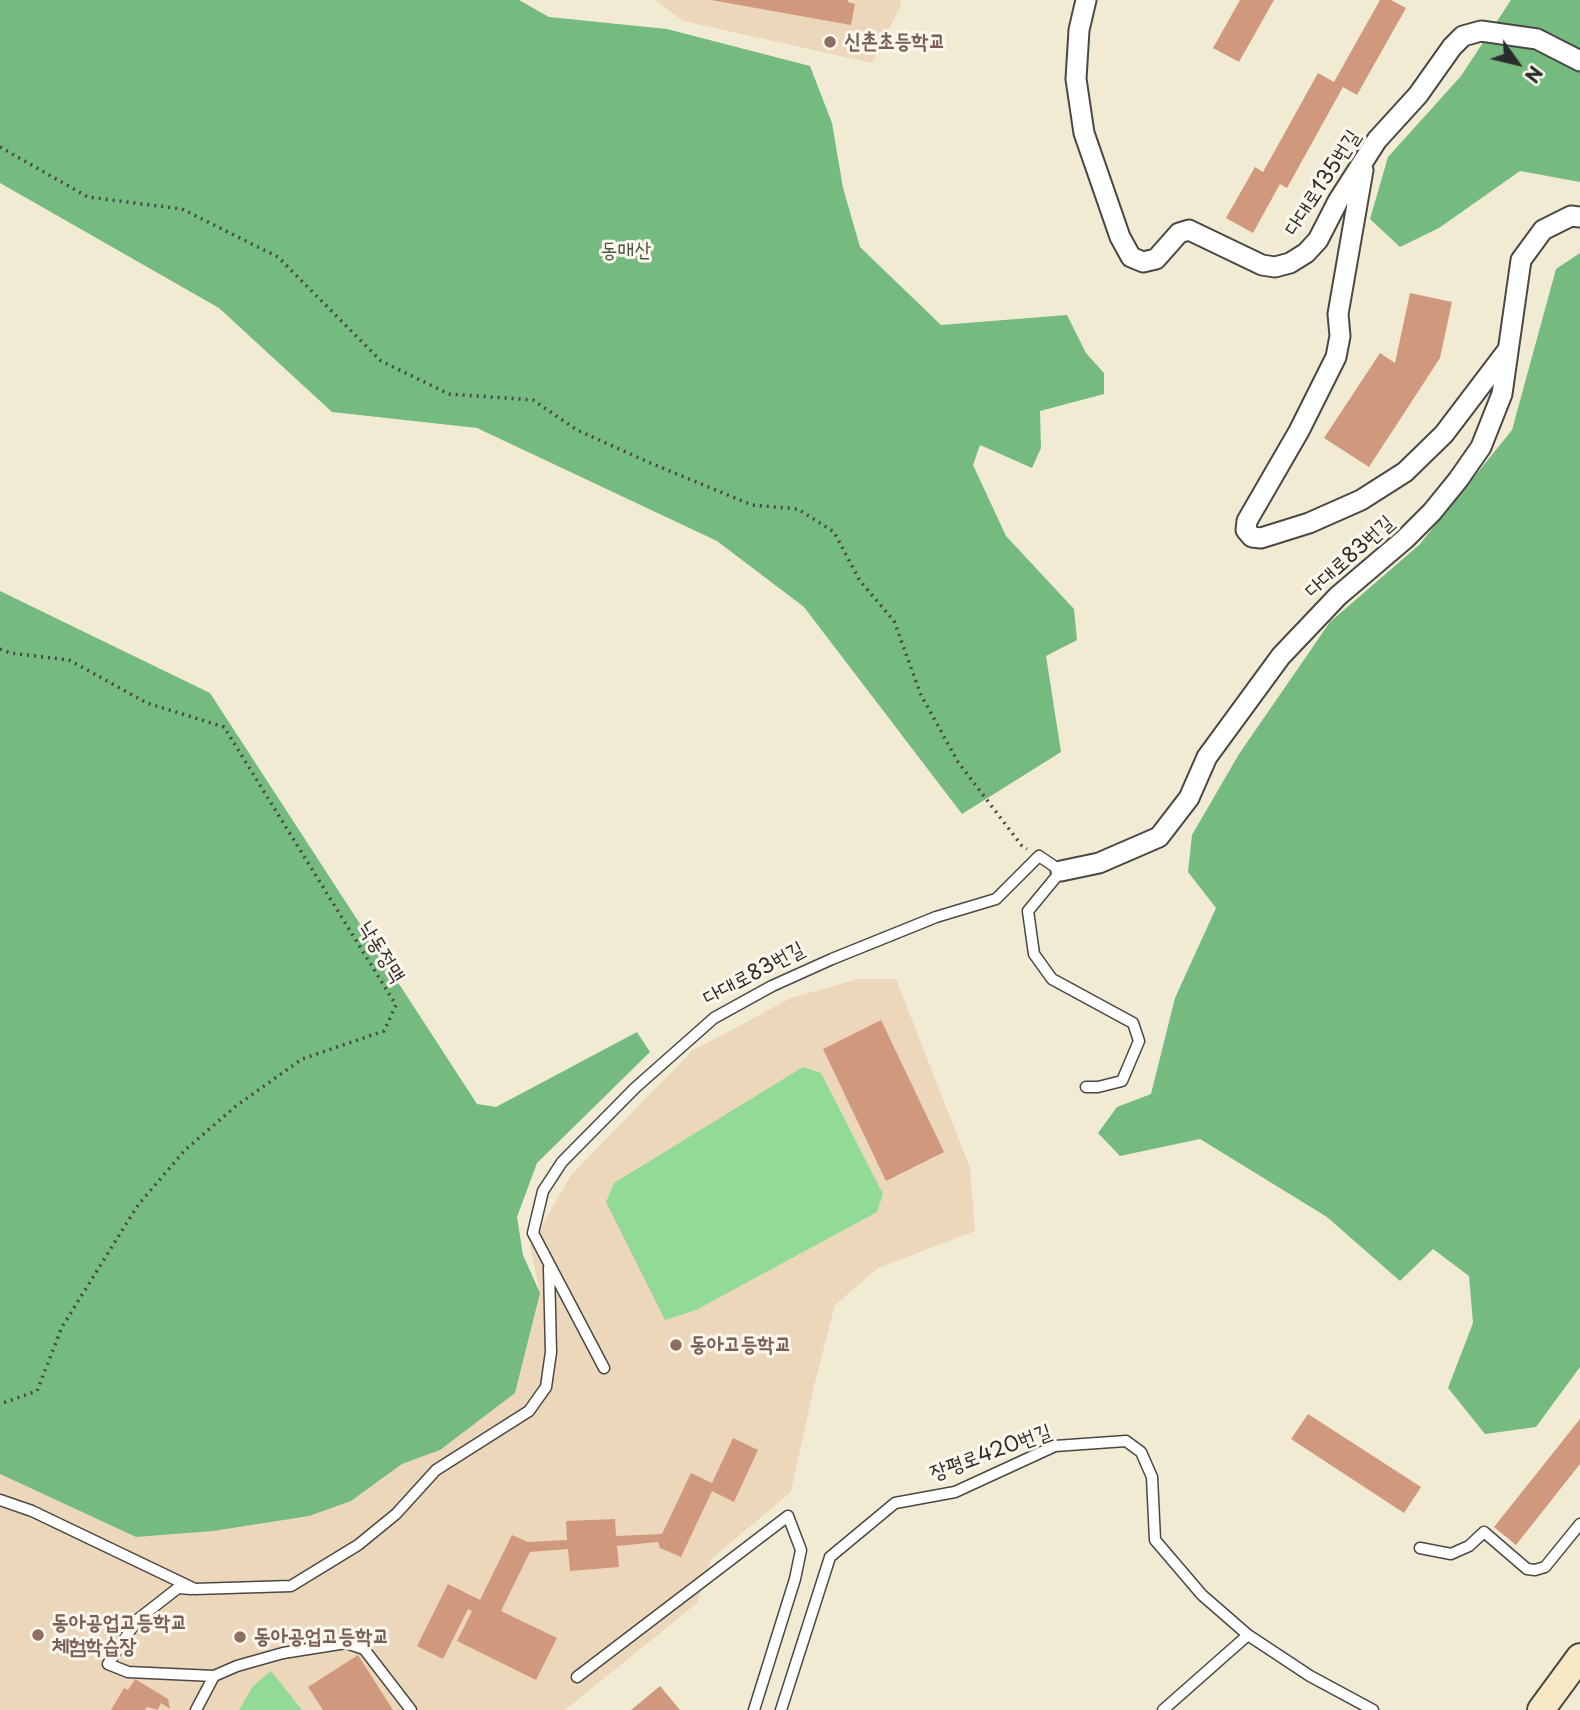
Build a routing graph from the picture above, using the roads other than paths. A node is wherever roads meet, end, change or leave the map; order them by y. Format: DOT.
graph roads {
  1 [pos="1086,0"];
  2 [pos="1580,61"];
  3 [pos="1364,163"];
  4 [pos="1580,217"];
  5 [pos="1508,350"];
  6 [pos="1061,871"];
  7 [pos="1086,1087"];
  8 [pos="549,1264"];
  9 [pos="604,1368"];
  10 [pos="0,1500"];
  11 [pos="1580,1524"];
  12 [pos="1420,1548"];
  13 [pos="195,1589"];
  14 [pos="1248,1635"];
  15 [pos="1580,1657"];
  16 [pos="214,1676"];
  17 [pos="577,1677"];
  18 [pos="196,1710"];
  19 [pos="411,1710"];
  20 [pos="754,1710"];
  21 [pos="781,1710"];
  22 [pos="1163,1710"];
  23 [pos="1373,1710"];
  24 [pos="1541,1710"];
  1 -- 3 [label="street, 다대로135번길"];
  2 -- 3 [label="street, 다대로135번길"];
  3 -- 5 [label="street"];
  4 -- 5 [label="street, 다대로83번길"];
  5 -- 6 [label="street, 다대로83번길"];
  6 -- 7 [label="lane"];
  6 -- 8 [label="lane, 다대로83번길"];
  8 -- 9 [label="lane, 다대로83번길"];
  8 -- 13 [label="lane"];
  10 -- 13 [label="lane"];
  11 -- 12 [label="lane"];
  13 -- 16 [label="lane"];
  14 -- 21 [label="lane, 장평로420번길"];
  14 -- 22 [label="lane"];
  14 -- 23 [label="lane, 장평로420번길"];
  15 -- 24 [label="main road"];
  16 -- 18 [label="lane"];
  16 -- 19 [label="lane"];
  17 -- 20 [label="lane"];
}
